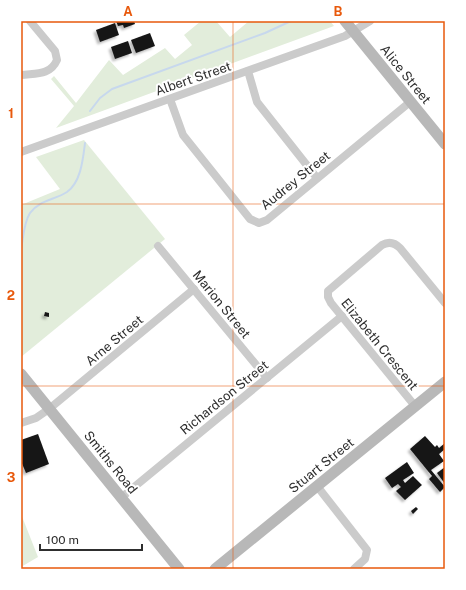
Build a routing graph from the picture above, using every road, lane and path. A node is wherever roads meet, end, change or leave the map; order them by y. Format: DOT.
graph roads {
  1 [pos="30,21"];
  2 [pos="345,21"];
  3 [pos="370,21"];
  4 [pos="354,32"];
  5 [pos="248,71"];
  6 [pos="21,75"];
  7 [pos="170,99"];
  8 [pos="410,102"];
  9 [pos="445,144"];
  10 [pos="22,149"];
  11 [pos="317,178"];
  12 [pos="158,246"];
  13 [pos="194,289"];
  14 [pos="445,303"];
  15 [pos="342,316"];
  16 [pos="21,374"];
  17 [pos="267,378"];
  18 [pos="445,382"];
  19 [pos="415,406"];
  20 [pos="49,409"];
  21 [pos="21,424"];
  22 [pos="317,486"];
  23 [pos="122,497"];
  24 [pos="179,569"];
  25 [pos="215,569"];
  26 [pos="354,569"];
  1 -- 6 [label="street"];
  2 -- 4 [label="street, Alice Street"];
  3 -- 4 [label="street, Albert Street"];
  4 -- 5 [label="street, Albert Street"];
  4 -- 8 [label="street, Alice Street"];
  5 -- 7 [label="street, Albert Street"];
  5 -- 11 [label="street"];
  7 -- 10 [label="street, Albert Street"];
  7 -- 11 [label="street, Audrey Street"];
  8 -- 9 [label="street, Alice Street"];
  8 -- 11 [label="street, Audrey Street"];
  12 -- 13 [label="street, Marion Street"];
  13 -- 17 [label="street, Marion Street"];
  13 -- 20 [label="street, Arne Street"];
  14 -- 15 [label="street, Elizabeth Crescent"];
  15 -- 17 [label="street, Richardson Street"];
  15 -- 19 [label="street, Elizabeth Crescent"];
  16 -- 20 [label="street, Smiths Road"];
  17 -- 23 [label="street, Richardson Street"];
  18 -- 19 [label="street, Stuart Street"];
  19 -- 22 [label="street, Stuart Street"];
  20 -- 21 [label="street, Arne Street"];
  20 -- 23 [label="street, Smiths Road"];
  22 -- 25 [label="street, Stuart Street"];
  22 -- 26 [label="street"];
  23 -- 24 [label="street, Smiths Road"];
}
